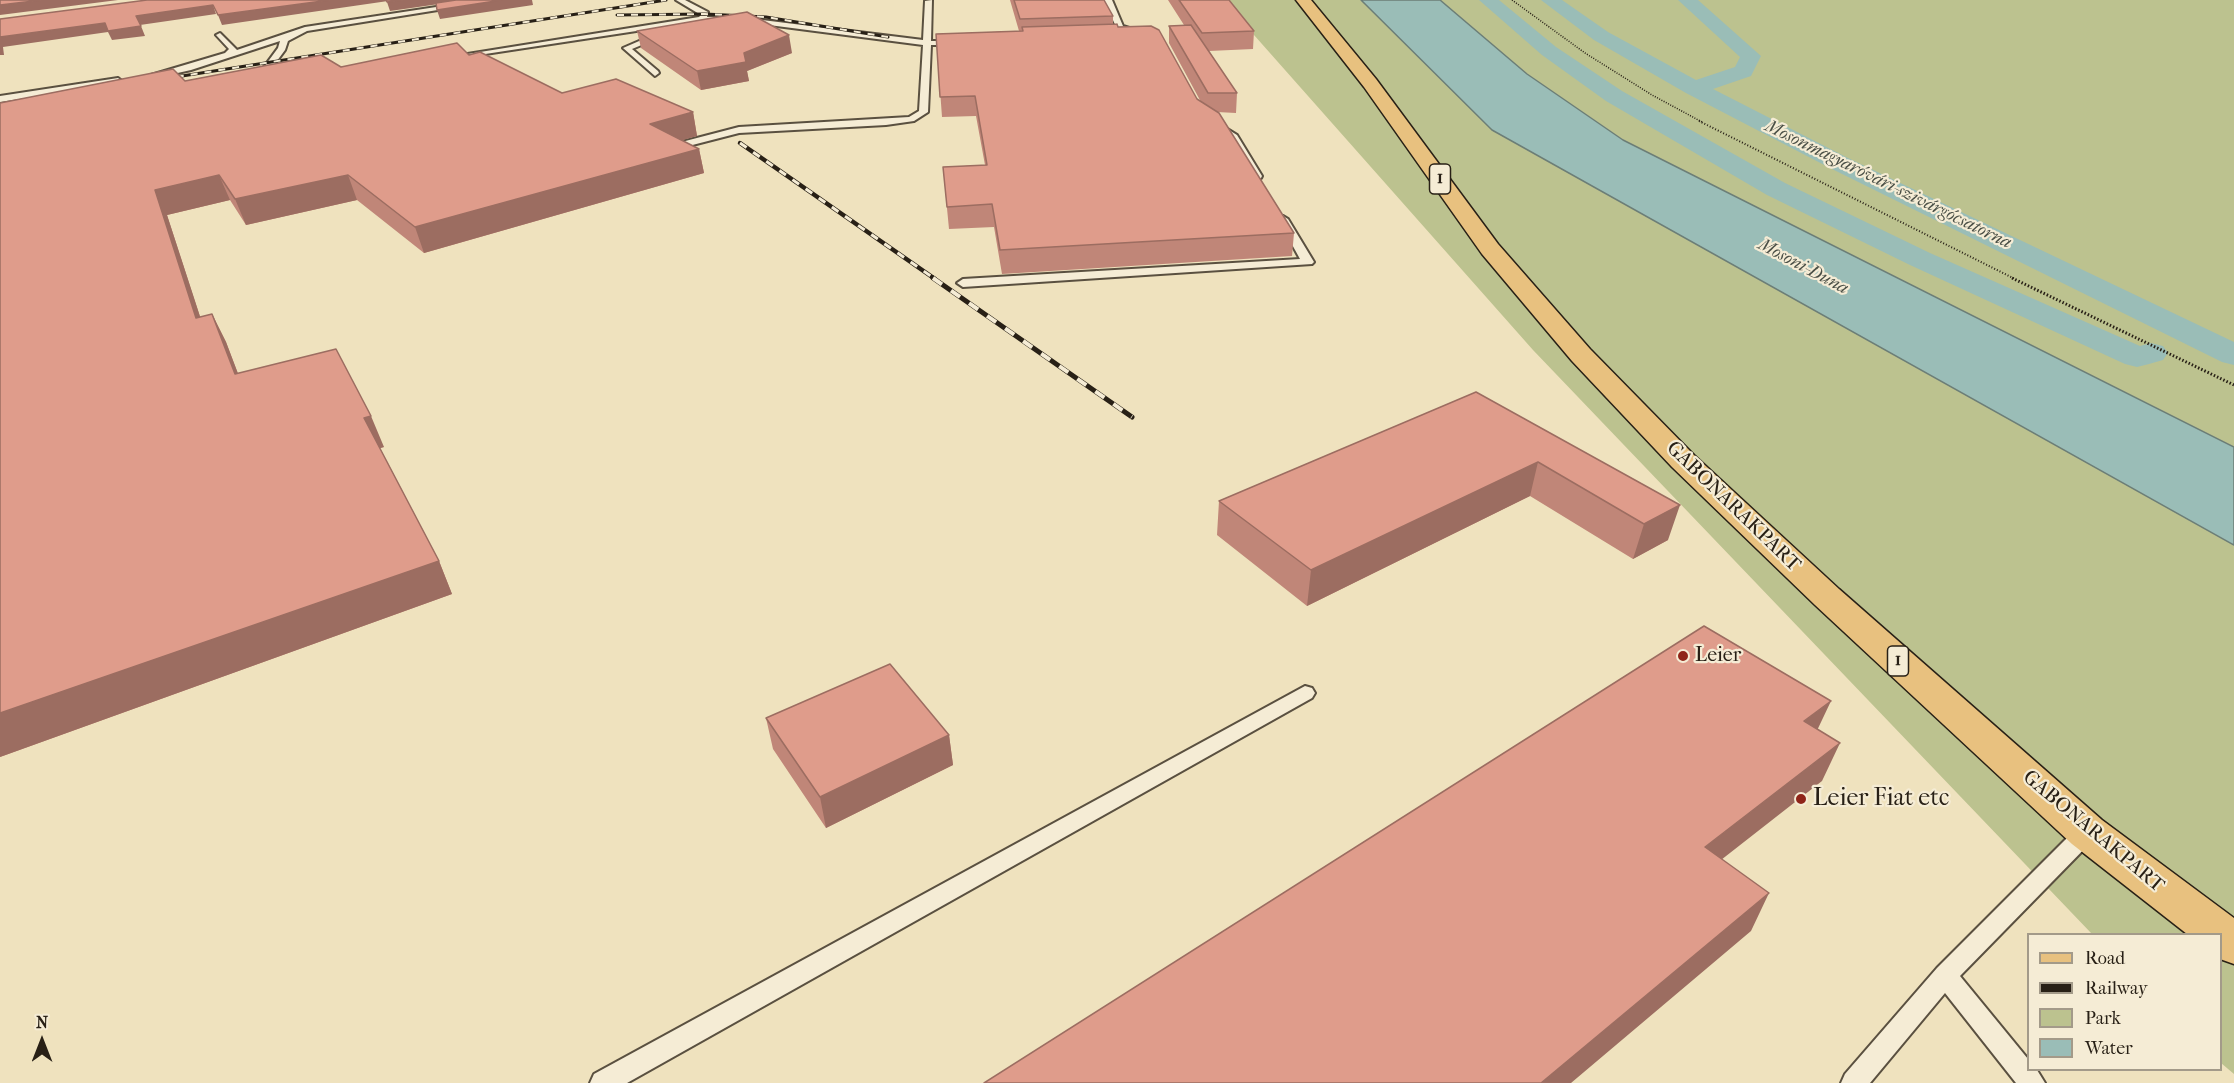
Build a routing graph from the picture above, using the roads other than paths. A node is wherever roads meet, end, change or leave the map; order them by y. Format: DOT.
graph roads {
  1 [pos="496,0"];
  2 [pos="680,0"];
  3 [pos="1108,0"];
  4 [pos="1303,0"];
  5 [pos="929,1"];
  6 [pos="699,19"];
  7 [pos="220,35"];
  8 [pos="290,35"];
  9 [pos="1127,38"];
  10 [pos="962,42"];
  11 [pos="927,44"];
  12 [pos="228,55"];
  13 [pos="449,58"];
  14 [pos="265,71"];
  15 [pos="655,73"];
  16 [pos="140,78"];
  17 [pos="128,79"];
  18 [pos="0,99"];
  19 [pos="1201,116"];
  20 [pos="673,147"];
  21 [pos="1262,185"];
  22 [pos="1279,214"];
  23 [pos="963,283"];
  24 [pos="1305,693"];
  25 [pos="2087,832"];
  26 [pos="2220,933"];
  27 [pos="2222,935"];
  28 [pos="2234,944"];
  29 [pos="1945,975"];
  30 [pos="603,1083"];
  31 [pos="1854,1083"];
  32 [pos="2032,1083"];
  1 -- 8 [label="lane"];
  2 -- 6 [label="lane"];
  3 -- 9 [label="lane"];
  4 -- 25 [label="main road, GABONARAKPART / 1"];
  5 -- 11 [label="lane"];
  6 -- 11 [label="lane"];
  6 -- 13 [label="lane"];
  6 -- 15 [label="lane"];
  7 -- 12 [label="lane"];
  8 -- 12 [label="lane"];
  8 -- 14 [label="lane"];
  10 -- 11 [label="lane"];
  11 -- 20 [label="lane"];
  12 -- 16 [label="lane"];
  17 -- 18 [label="lane"];
  19 -- 21 [label="lane"];
  22 -- 23 [label="lane"];
  24 -- 30 [label="lane"];
  25 -- 26 [label="main road, GABONARAKPART / 1"];
  25 -- 29 [label="lane"];
  27 -- 28 [label="main road, GABONARAKPART / 1"];
  29 -- 31 [label="lane"];
  29 -- 32 [label="lane"];
}
